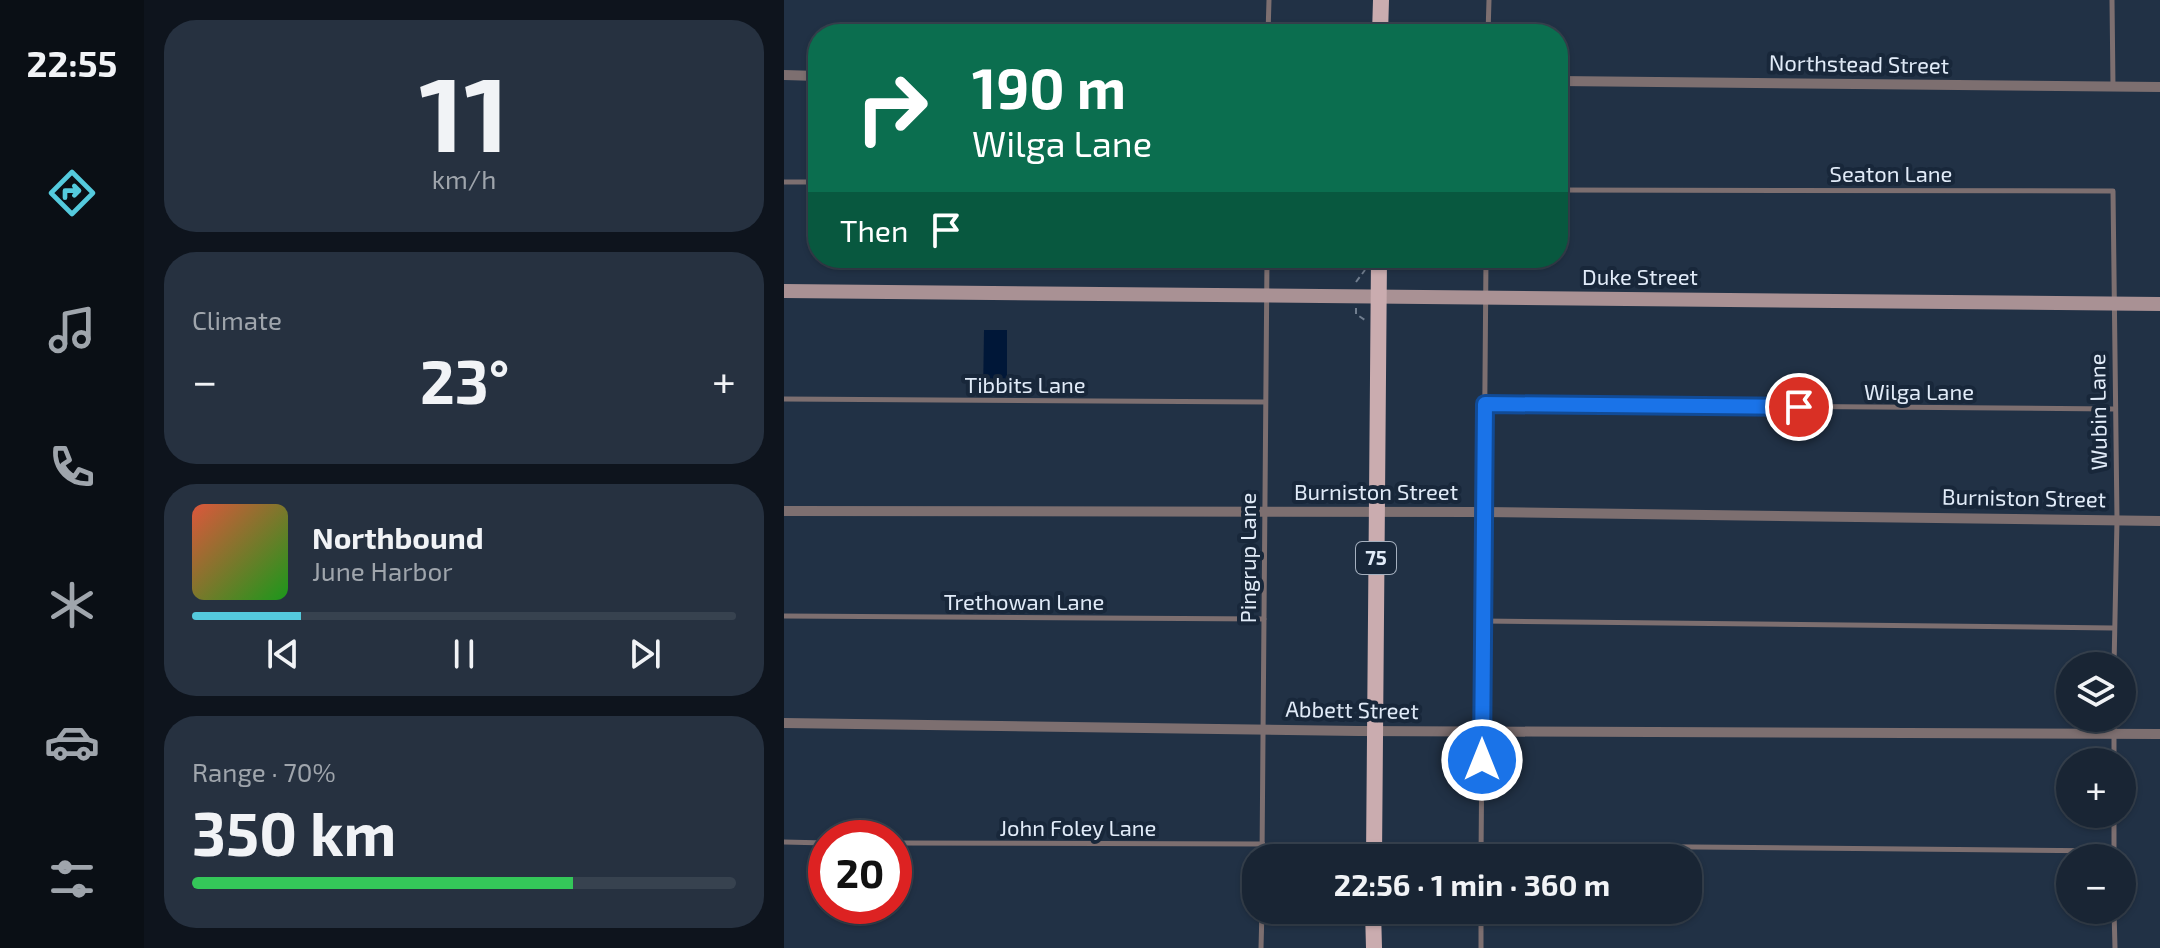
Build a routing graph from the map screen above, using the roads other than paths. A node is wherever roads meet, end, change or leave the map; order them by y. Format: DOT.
graph roads {
  1 [pos="1269,0"];
  2 [pos="1381,0"];
  3 [pos="1489,0"];
  4 [pos="2112,0"];
  5 [pos="1268,24"];
  6 [pos="1380,24"];
  7 [pos="1488,24"];
  8 [pos="784,75"];
  9 [pos="808,76"];
  10 [pos="1568,81"];
  11 [pos="2113,87"];
  12 [pos="2160,87"];
  13 [pos="784,182"];
  14 [pos="808,182"];
  15 [pos="1568,190"];
  16 [pos="1267,268"];
  17 [pos="1379,268"];
  18 [pos="1486,268"];
  19 [pos="784,291"];
  20 [pos="1267,294"];
  21 [pos="1378,297"];
  22 [pos="1486,298"];
  23 [pos="2113,302"];
  24 [pos="2160,304"];
  25 [pos="784,399"];
  26 [pos="1265,402"];
  27 [pos="1485,404"];
  28 [pos="2113,409"];
  29 [pos="784,511"];
  30 [pos="1263,512"];
  31 [pos="1376,512"];
  32 [pos="1484,512"];
  33 [pos="2117,520"];
  34 [pos="2160,521"];
  35 [pos="784,616"];
  36 [pos="1264,619"];
  37 [pos="1483,621"];
  38 [pos="2113,628"];
  39 [pos="2114,652"];
  40 [pos="784,723"];
  41 [pos="1264,729"];
  42 [pos="1375,731"];
  43 [pos="1482,732"];
  44 [pos="2114,734"];
  45 [pos="2160,734"];
  46 [pos="2114,748"];
  47 [pos="784,842"];
  48 [pos="808,843"];
  49 [pos="912,843"];
  50 [pos="1263,844"];
  51 [pos="1374,844"];
  52 [pos="1481,844"];
  53 [pos="1702,848"];
  54 [pos="2056,853"];
  55 [pos="1262,924"];
  56 [pos="1375,924"];
  57 [pos="1481,924"];
  58 [pos="2114,924"];
  59 [pos="1377,944"];
  60 [pos="1261,948"];
  61 [pos="1481,948"];
  62 [pos="2115,948"];
  1 -- 5 [label="lane"];
  2 -- 6 [label="main road"];
  3 -- 7 [label="lane"];
  4 -- 11 [label="lane"];
  8 -- 9 [label="street"];
  10 -- 11 [label="street, Northstead Street"];
  11 -- 12 [label="street, Northstead Street"];
  13 -- 14 [label="lane"];
  15 -- 23 [label="lane, Seaton Lane"];
  16 -- 20 [label="lane, Pingrup Lane"];
  17 -- 21 [label="main road, 75"];
  18 -- 22 [label="lane"];
  19 -- 20 [label="main road, Duke Street"];
  20 -- 21 [label="main road, Duke Street"];
  20 -- 26 [label="lane, Pingrup Lane"];
  21 -- 22 [label="main road, Duke Street"];
  21 -- 31 [label="main road, 75"];
  22 -- 23 [label="main road, Duke Street"];
  22 -- 27 [label="lane"];
  23 -- 24 [label="main road, Duke Street"];
  23 -- 28 [label="lane, Wubin Lane"];
  25 -- 26 [label="lane, Tibbits Lane"];
  26 -- 30 [label="lane, Pingrup Lane"];
  27 -- 28 [label="lane, Wilga Lane"];
  27 -- 32 [label="lane"];
  28 -- 33 [label="lane, Wubin Lane"];
  29 -- 30 [label="street, Burniston Street"];
  30 -- 31 [label="street, Burniston Street"];
  30 -- 36 [label="lane, Pingrup Lane"];
  31 -- 32 [label="street, Burniston Street"];
  31 -- 42 [label="main road, 75"];
  32 -- 33 [label="street, Burniston Street"];
  32 -- 37 [label="lane"];
  33 -- 34 [label="street, Burniston Street"];
  33 -- 38 [label="lane, Wubin Lane"];
  35 -- 36 [label="lane, Trethowan Lane"];
  36 -- 41 [label="lane, Pingrup Lane"];
  37 -- 38 [label="lane"];
  37 -- 43 [label="lane"];
  38 -- 39 [label="lane, Wubin Lane"];
  40 -- 41 [label="street, Abbett Street"];
  41 -- 42 [label="street, Abbett Street"];
  41 -- 50 [label="lane, Pingrup Lane"];
  42 -- 43 [label="street, Abbett Street"];
  42 -- 51 [label="main road, 75"];
  43 -- 44 [label="street, Abbett Street"];
  43 -- 52 [label="lane"];
  44 -- 45 [label="street, Abbett Street"];
  44 -- 46 [label="lane"];
  47 -- 48 [label="lane"];
  49 -- 50 [label="lane, John Foley Lane"];
  53 -- 54 [label="lane"];
  55 -- 60 [label="lane"];
  56 -- 59 [label="main road"];
  57 -- 61 [label="lane"];
  58 -- 62 [label="lane"];
}
